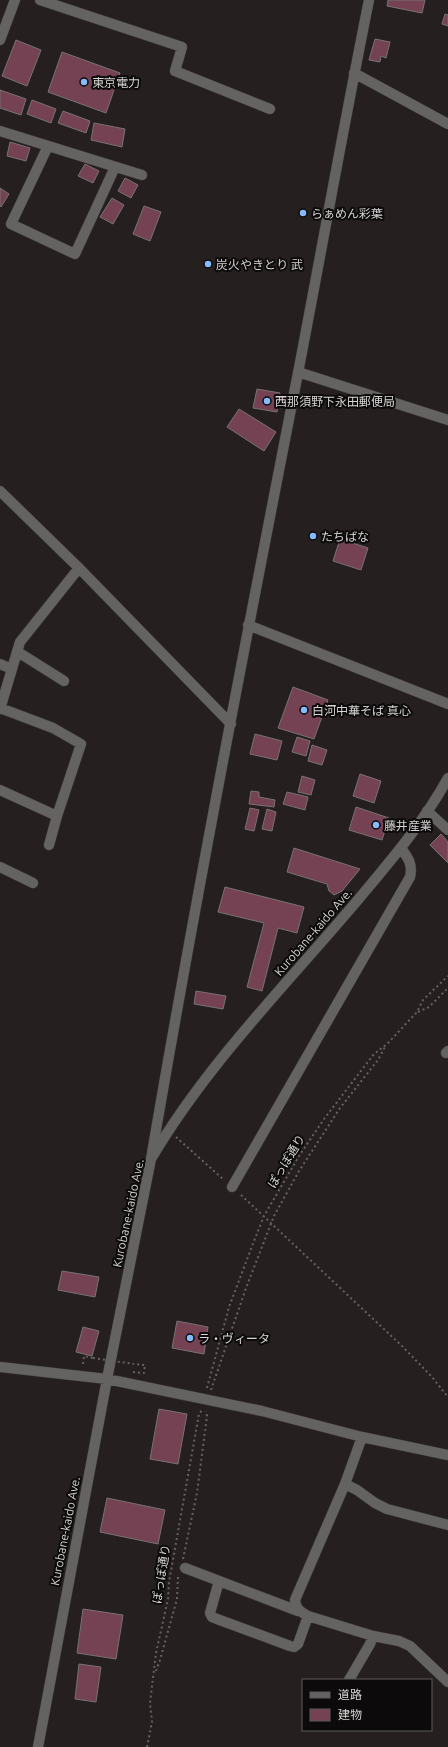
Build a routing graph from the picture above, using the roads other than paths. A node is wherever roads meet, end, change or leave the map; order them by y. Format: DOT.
graph roads {
  1 [pos="15,0"];
  2 [pos="40,0"];
  3 [pos="369,0"];
  4 [pos="0,40"];
  5 [pos="354,73"];
  6 [pos="270,109"];
  7 [pos="448,124"];
  8 [pos="0,130"];
  9 [pos="48,146"];
  10 [pos="115,166"];
  11 [pos="142,175"];
  12 [pos="298,372"];
  13 [pos="448,420"];
  14 [pos="0,491"];
  15 [pos="79,568"];
  16 [pos="248,625"];
  17 [pos="18,652"];
  18 [pos="0,664"];
  19 [pos="12,669"];
  20 [pos="64,681"];
  21 [pos="448,704"];
  22 [pos="0,708"];
  23 [pos="231,724"];
  24 [pos="448,778"];
  25 [pos="0,790"];
  26 [pos="427,811"];
  27 [pos="57,816"];
  28 [pos="448,830"];
  29 [pos="48,845"];
  30 [pos="401,848"];
  31 [pos="0,867"];
  32 [pos="33,883"];
  33 [pos="151,1159"];
  34 [pos="232,1187"];
  35 [pos="0,1367"];
  36 [pos="107,1379"];
  37 [pos="362,1437"];
  38 [pos="448,1455"];
  39 [pos="344,1484"];
  40 [pos="448,1525"];
  41 [pos="182,1566"];
  42 [pos="219,1581"];
  43 [pos="298,1611"];
  44 [pos="308,1616"];
  45 [pos="373,1636"];
  46 [pos="350,1679"];
  47 [pos="448,1682"];
  48 [pos="38,1747"];
  1 -- 4 [label="street"];
  2 -- 6 [label="street"];
  3 -- 5 [label="street"];
  5 -- 7 [label="street"];
  5 -- 12 [label="street"];
  8 -- 9 [label="street"];
  9 -- 10 [label="street"];
  9 -- 10 [label="street"];
  10 -- 11 [label="street"];
  12 -- 13 [label="street"];
  12 -- 16 [label="street"];
  14 -- 15 [label="street"];
  15 -- 17 [label="street"];
  15 -- 23 [label="street"];
  16 -- 21 [label="street"];
  16 -- 23 [label="street"];
  17 -- 19 [label="street"];
  17 -- 20 [label="street"];
  18 -- 19 [label="street"];
  19 -- 22 [label="street"];
  22 -- 27 [label="street"];
  23 -- 33 [label="street"];
  24 -- 26 [label="street, Kurobane-kaido Ave."];
  25 -- 27 [label="street"];
  26 -- 28 [label="street"];
  26 -- 30 [label="street, Kurobane-kaido Ave."];
  27 -- 29 [label="street"];
  30 -- 33 [label="street, Kurobane-kaido Ave."];
  30 -- 34 [label="street"];
  31 -- 32 [label="street"];
  33 -- 36 [label="street, Kurobane-kaido Ave."];
  35 -- 36 [label="street"];
  36 -- 37 [label="street"];
  36 -- 48 [label="street, Kurobane-kaido Ave."];
  37 -- 38 [label="street"];
  37 -- 39 [label="street"];
  39 -- 40 [label="street"];
  39 -- 43 [label="street"];
  41 -- 42 [label="street"];
  42 -- 43 [label="street"];
  42 -- 44 [label="street"];
  43 -- 44 [label="street"];
  44 -- 45 [label="street"];
  45 -- 46 [label="street"];
  45 -- 47 [label="street"];
}
